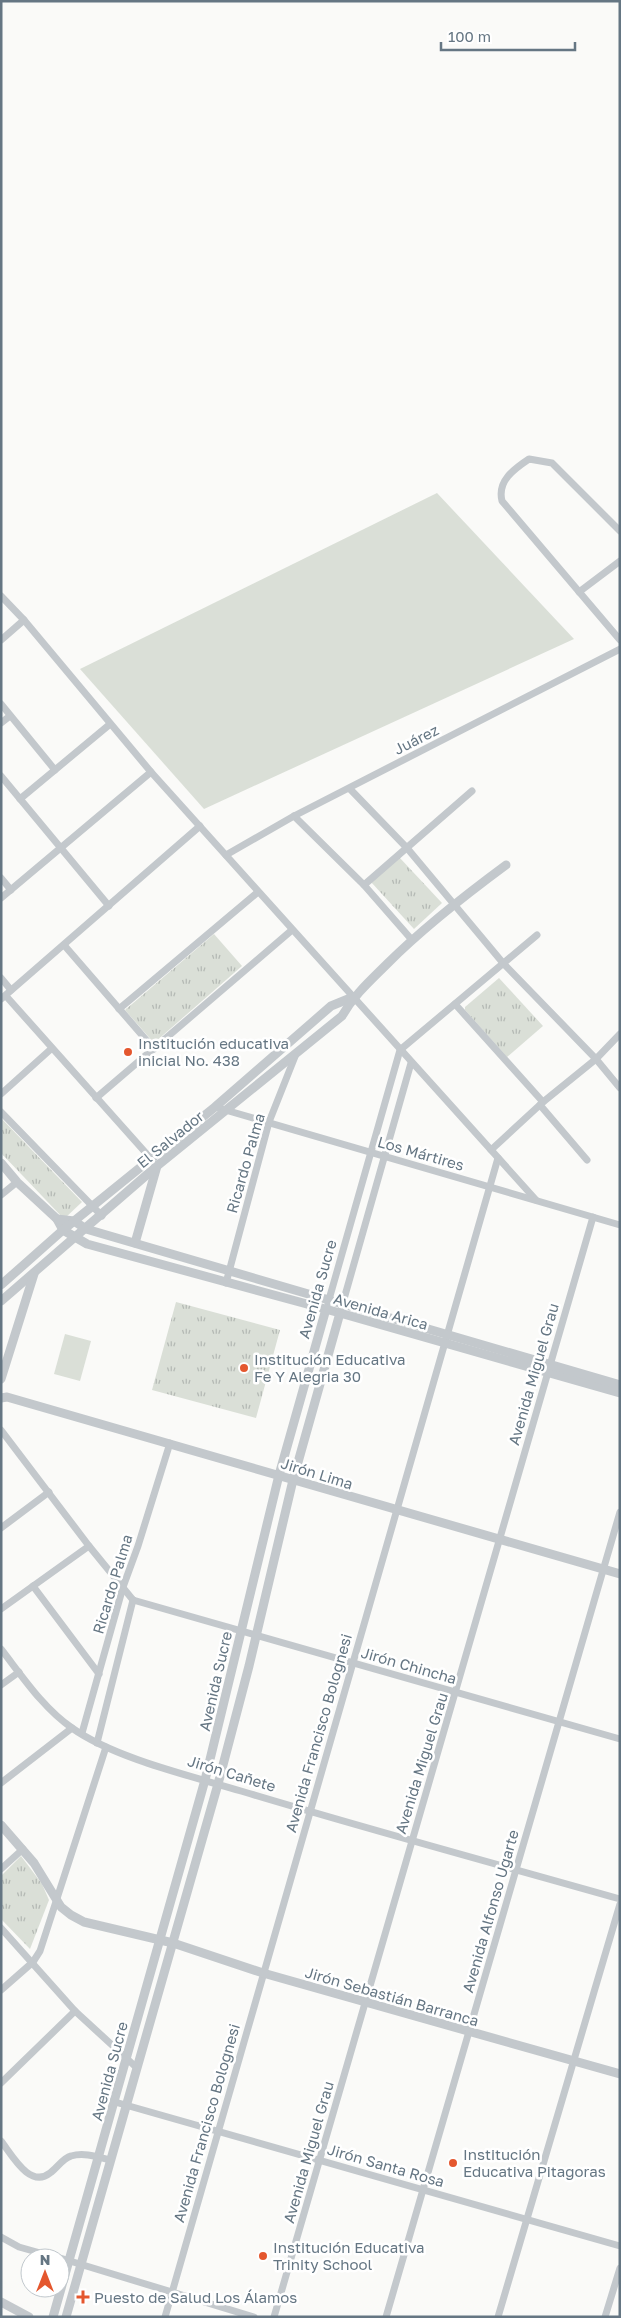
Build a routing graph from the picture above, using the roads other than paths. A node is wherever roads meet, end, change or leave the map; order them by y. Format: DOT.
graph roads {
  1 [pos="620,530"];
  2 [pos="620,561"];
  3 [pos="579,592"];
  4 [pos="1,596"];
  5 [pos="24,620"];
  6 [pos="1,640"];
  7 [pos="620,640"];
  8 [pos="620,649"];
  9 [pos="1,704"];
  10 [pos="10,716"];
  11 [pos="1,723"];
  12 [pos="109,725"];
  13 [pos="55,770"];
  14 [pos="151,772"];
  15 [pos="1,776"];
  16 [pos="350,789"];
  17 [pos="472,791"];
  18 [pos="20,799"];
  19 [pos="294,816"];
  20 [pos="200,826"];
  21 [pos="407,848"];
  22 [pos="61,850"];
  23 [pos="226,855"];
  24 [pos="506,865"];
  25 [pos="1,878"];
  26 [pos="364,885"];
  27 [pos="11,890"];
  28 [pos="258,892"];
  29 [pos="1,898"];
  30 [pos="454,904"];
  31 [pos="109,906"];
  32 [pos="292,930"];
  33 [pos="537,934"];
  34 [pos="412,940"];
  35 [pos="64,945"];
  36 [pos="503,963"];
  37 [pos="1,978"];
  38 [pos="12,990"];
  39 [pos="3,997"];
  40 [pos="354,997"];
  41 [pos="455,1004"];
  42 [pos="119,1009"];
  43 [pos="620,1034"];
  44 [pos="51,1049"];
  45 [pos="154,1049"];
  46 [pos="400,1050"];
  47 [pos="296,1052"];
  48 [pos="596,1059"];
  49 [pos="411,1063"];
  50 [pos="620,1088"];
  51 [pos="1,1094"];
  52 [pos="96,1098"];
  53 [pos="542,1103"];
  54 [pos="215,1107"];
  55 [pos="228,1109"];
  56 [pos="1,1112"];
  57 [pos="269,1122"];
  58 [pos="491,1150"];
  59 [pos="370,1153"];
  60 [pos="385,1157"];
  61 [pos="498,1158"];
  62 [pos="587,1160"];
  63 [pos="154,1162"];
  64 [pos="1,1163"];
  65 [pos="17,1182"];
  66 [pos="490,1186"];
  67 [pos="1,1194"];
  68 [pos="536,1200"];
  69 [pos="92,1206"];
  70 [pos="102,1216"];
  71 [pos="593,1217"];
  72 [pos="57,1218"];
  73 [pos="74,1222"];
  74 [pos="620,1225"];
  75 [pos="86,1228"];
  76 [pos="63,1230"];
  77 [pos="75,1239"];
  78 [pos="135,1243"];
  79 [pos="229,1271"];
  80 [pos="34,1274"];
  81 [pos="226,1283"];
  82 [pos="1,1285"];
  83 [pos="1,1302"];
  84 [pos="327,1305"];
  85 [pos="342,1309"];
  86 [pos="445,1339"];
  87 [pos="549,1369"];
  88 [pos="1,1379"];
  89 [pos="620,1385"];
  90 [pos="1,1389"];
  91 [pos="620,1394"];
  92 [pos="4,1398"];
  93 [pos="3,1435"];
  94 [pos="170,1443"];
  95 [pos="279,1476"];
  96 [pos="293,1480"];
  97 [pos="49,1492"];
  98 [pos="395,1511"];
  99 [pos="620,1512"];
  100 [pos="1,1528"];
  101 [pos="499,1540"];
  102 [pos="89,1546"];
  103 [pos="603,1569"];
  104 [pos="620,1574"];
  105 [pos="33,1586"];
  106 [pos="123,1587"];
  107 [pos="134,1600"];
  108 [pos="1,1610"];
  109 [pos="241,1631"];
  110 [pos="257,1635"];
  111 [pos="1,1649"];
  112 [pos="352,1663"];
  113 [pos="19,1672"];
  114 [pos="100,1674"];
  115 [pos="1,1686"];
  116 [pos="457,1693"];
  117 [pos="559,1721"];
  118 [pos="72,1728"];
  119 [pos="82,1733"];
  120 [pos="620,1739"];
  121 [pos="98,1743"];
  122 [pos="106,1748"];
  123 [pos="205,1780"];
  124 [pos="1,1783"];
  125 [pos="218,1784"];
  126 [pos="310,1812"];
  127 [pos="1,1825"];
  128 [pos="412,1842"];
  129 [pos="23,1849"];
  130 [pos="1,1869"];
  131 [pos="516,1870"];
  132 [pos="620,1899"];
  133 [pos="56,1900"];
  134 [pos="620,1904"];
  135 [pos="1,1928"];
  136 [pos="158,1939"];
  137 [pos="173,1943"];
  138 [pos="33,1962"];
  139 [pos="263,1974"];
  140 [pos="1,1990"];
  141 [pos="366,2003"];
  142 [pos="75,2011"];
  143 [pos="470,2032"];
  144 [pos="126,2058"];
  145 [pos="572,2060"];
  146 [pos="137,2068"];
  147 [pos="620,2074"];
  148 [pos="1,2082"];
  149 [pos="115,2102"];
  150 [pos="126,2105"];
  151 [pos="218,2132"];
  152 [pos="1,2141"];
  153 [pos="99,2157"];
  154 [pos="110,2160"];
  155 [pos="320,2160"];
  156 [pos="423,2190"];
  157 [pos="526,2219"];
  158 [pos="1,2237"];
  159 [pos="620,2246"];
  160 [pos="24,2248"];
  161 [pos="66,2248"];
  162 [pos="70,2262"];
  163 [pos="81,2265"];
  164 [pos="620,2268"];
  165 [pos="170,2293"];
  166 [pos="56,2298"];
  167 [pos="1,2302"];
  168 [pos="29,2317"];
  169 [pos="53,2317"];
  170 [pos="66,2317"];
  171 [pos="165,2317"];
  172 [pos="254,2317"];
  173 [pos="274,2317"];
  174 [pos="386,2317"];
  175 [pos="498,2317"];
  176 [pos="605,2317"];
  1 -- 3 [label="street"];
  2 -- 3 [label="street"];
  3 -- 7 [label="street"];
  4 -- 5 [label="street"];
  5 -- 6 [label="street"];
  5 -- 12 [label="street"];
  8 -- 16 [label="street, Juárez"];
  9 -- 10 [label="street"];
  10 -- 11 [label="street"];
  10 -- 13 [label="street"];
  12 -- 13 [label="street"];
  12 -- 14 [label="street"];
  13 -- 18 [label="street"];
  14 -- 20 [label="street"];
  14 -- 22 [label="street"];
  15 -- 18 [label="street"];
  16 -- 19 [label="street, Juárez"];
  16 -- 21 [label="street"];
  17 -- 21 [label="street"];
  18 -- 22 [label="street"];
  19 -- 23 [label="street, Juárez"];
  19 -- 26 [label="street"];
  20 -- 23 [label="street"];
  20 -- 31 [label="street"];
  21 -- 26 [label="street"];
  21 -- 30 [label="street"];
  22 -- 27 [label="street"];
  22 -- 31 [label="street"];
  23 -- 28 [label="street"];
  24 -- 30 [label="street, El Salvador"];
  25 -- 27 [label="street"];
  26 -- 34 [label="street"];
  27 -- 29 [label="street"];
  28 -- 32 [label="street"];
  28 -- 42 [label="street"];
  30 -- 34 [label="street, El Salvador"];
  30 -- 36 [label="street"];
  31 -- 35 [label="street"];
  32 -- 40 [label="street"];
  32 -- 45 [label="street"];
  33 -- 36 [label="street"];
  34 -- 40 [label="street, El Salvador"];
  35 -- 38 [label="street"];
  35 -- 42 [label="street"];
  36 -- 41 [label="street"];
  36 -- 48 [label="street"];
  37 -- 38 [label="street"];
  38 -- 39 [label="street"];
  39 -- 44 [label="street"];
  40 -- 46 [label="street"];
  40 -- 47 [label="street, El Salvador"];
  40 -- 54 [label="street, El Salvador"];
  41 -- 46 [label="street"];
  41 -- 53 [label="street"];
  42 -- 45 [label="street"];
  43 -- 48 [label="street"];
  44 -- 51 [label="street"];
  44 -- 52 [label="street"];
  45 -- 52 [label="street"];
  46 -- 49 [label="street"];
  46 -- 59 [label="street, Avenida Sucre"];
  47 -- 55 [label="street, El Salvador"];
  47 -- 57 [label="street, Ricardo Palma"];
  48 -- 50 [label="street"];
  48 -- 53 [label="street"];
  49 -- 58 [label="street"];
  49 -- 60 [label="street, Avenida Sucre"];
  52 -- 63 [label="street"];
  53 -- 58 [label="street"];
  53 -- 62 [label="street"];
  54 -- 55 [label="street, Los Mártires"];
  54 -- 63 [label="street, El Salvador"];
  55 -- 57 [label="street, Los Mártires"];
  55 -- 63 [label="street, El Salvador"];
  56 -- 69 [label="street"];
  57 -- 59 [label="street, Los Mártires"];
  57 -- 79 [label="street, Ricardo Palma"];
  58 -- 61 [label="street"];
  59 -- 60 [label="street, Los Mártires"];
  59 -- 84 [label="street, Avenida Sucre"];
  60 -- 66 [label="street, Los Mártires"];
  60 -- 85 [label="street, Avenida Sucre"];
  61 -- 66 [label="street, Avenida Francisco Bolognesi"];
  61 -- 68 [label="street"];
  63 -- 69 [label="street, El Salvador"];
  63 -- 70 [label="street, El Salvador"];
  63 -- 78 [label="street"];
  64 -- 65 [label="street, Avenida Arica"];
  65 -- 67 [label="street"];
  65 -- 72 [label="street, Avenida Arica"];
  66 -- 68 [label="street, Los Mártires"];
  66 -- 86 [label="street, Avenida Francisco Bolognesi"];
  68 -- 71 [label="street, Los Mártires"];
  69 -- 70 [label="street"];
  69 -- 73 [label="street, El Salvador"];
  70 -- 75 [label="street, El Salvador"];
  71 -- 74 [label="street, Los Mártires"];
  71 -- 87 [label="street, Avenida Miguel Grau"];
  72 -- 73 [label="street, Avenida Arica"];
  72 -- 76 [label="street, Avenida Arica"];
  73 -- 75 [label="street, Avenida Arica"];
  73 -- 76 [label="street, El Salvador"];
  75 -- 77 [label="street, El Salvador"];
  75 -- 78 [label="street, Avenida Arica"];
  76 -- 77 [label="street, Avenida Arica"];
  76 -- 82 [label="street, El Salvador"];
  77 -- 80 [label="street, El Salvador"];
  77 -- 81 [label="street, Avenida Arica"];
  78 -- 79 [label="street, Avenida Arica"];
  79 -- 81 [label="street, Ricardo Palma"];
  79 -- 84 [label="street, Avenida Arica"];
  80 -- 83 [label="street, El Salvador"];
  80 -- 88 [label="street"];
  81 -- 84 [label="street, Avenida Arica"];
  84 -- 85 [label="street, Avenida Arica"];
  84 -- 95 [label="street, Avenida Sucre"];
  85 -- 86 [label="street, Avenida Arica"];
  85 -- 96 [label="street, Avenida Sucre"];
  86 -- 87 [label="street, Avenida Arica"];
  86 -- 98 [label="street, Avenida Francisco Bolognesi"];
  87 -- 89 [label="street, Avenida Arica"];
  87 -- 91 [label="street, Avenida Arica"];
  87 -- 101 [label="street, Avenida Miguel Grau"];
  90 -- 92 [label="street, Jirón Lima"];
  92 -- 94 [label="street, Jirón Lima"];
  93 -- 97 [label="street"];
  94 -- 95 [label="street, Jirón Lima"];
  94 -- 106 [label="street, Ricardo Palma"];
  95 -- 96 [label="street, Jirón Lima"];
  95 -- 109 [label="street, Avenida Sucre"];
  96 -- 98 [label="street, Jirón Lima"];
  96 -- 110 [label="street, Avenida Sucre"];
  97 -- 100 [label="street"];
  97 -- 102 [label="street"];
  98 -- 101 [label="street, Jirón Lima"];
  98 -- 112 [label="street, Avenida Francisco Bolognesi"];
  99 -- 103 [label="street, Avenida Alfonso Ugarte"];
  101 -- 103 [label="street, Jirón Lima"];
  101 -- 116 [label="street, Avenida Miguel Grau"];
  102 -- 105 [label="street"];
  102 -- 106 [label="street"];
  103 -- 104 [label="street, Jirón Lima"];
  103 -- 117 [label="street, Avenida Alfonso Ugarte"];
  105 -- 108 [label="street"];
  105 -- 114 [label="street"];
  106 -- 107 [label="street"];
  106 -- 114 [label="street, Ricardo Palma"];
  107 -- 109 [label="street, Jirón Chincha"];
  107 -- 121 [label="street, Ricardo Palma"];
  109 -- 110 [label="street, Jirón Chincha"];
  109 -- 123 [label="street, Avenida Sucre"];
  110 -- 112 [label="street, Jirón Chincha"];
  110 -- 125 [label="street, Avenida Sucre"];
  111 -- 113 [label="street, Jirón Cañete"];
  112 -- 116 [label="street, Jirón Chincha"];
  112 -- 126 [label="street, Avenida Francisco Bolognesi"];
  113 -- 115 [label="street"];
  113 -- 118 [label="street, Jirón Cañete"];
  114 -- 119 [label="street, Ricardo Palma"];
  116 -- 117 [label="street, Jirón Chincha"];
  116 -- 128 [label="street, Avenida Miguel Grau"];
  117 -- 120 [label="street, Jirón Chincha"];
  117 -- 131 [label="street, Avenida Alfonso Ugarte"];
  118 -- 119 [label="street, Jirón Cañete"];
  118 -- 124 [label="street"];
  119 -- 121 [label="street, Jirón Cañete"];
  121 -- 122 [label="street, Jirón Cañete"];
  122 -- 123 [label="street, Jirón Cañete"];
  122 -- 133 [label="street"];
  123 -- 125 [label="street, Jirón Cañete"];
  123 -- 136 [label="street, Avenida Sucre"];
  125 -- 126 [label="street, Jirón Cañete"];
  125 -- 137 [label="street, Avenida Sucre"];
  126 -- 128 [label="street, Jirón Cañete"];
  126 -- 139 [label="street, Avenida Francisco Bolognesi"];
  127 -- 129 [label="street, Jirón Sebastián Barranca"];
  128 -- 131 [label="street, Jirón Cañete"];
  128 -- 141 [label="street, Avenida Miguel Grau"];
  129 -- 130 [label="street"];
  129 -- 133 [label="street, Jirón Sebastián Barranca"];
  131 -- 132 [label="street, Jirón Cañete"];
  131 -- 143 [label="street, Avenida Alfonso Ugarte"];
  133 -- 136 [label="street, Jirón Sebastián Barranca"];
  133 -- 138 [label="street"];
  134 -- 145 [label="street"];
  135 -- 138 [label="street"];
  136 -- 137 [label="street, Jirón Sebastián Barranca"];
  136 -- 144 [label="street, Avenida Sucre"];
  137 -- 139 [label="street, Jirón Sebastián Barranca"];
  137 -- 146 [label="street, Avenida Sucre"];
  138 -- 140 [label="street"];
  138 -- 142 [label="street"];
  139 -- 141 [label="street, Jirón Sebastián Barranca"];
  139 -- 151 [label="street, Avenida Francisco Bolognesi"];
  141 -- 143 [label="street, Jirón Sebastián Barranca"];
  141 -- 155 [label="street, Avenida Miguel Grau"];
  142 -- 144 [label="street"];
  142 -- 148 [label="street"];
  143 -- 145 [label="street, Jirón Sebastián Barranca"];
  143 -- 156 [label="street, Avenida Alfonso Ugarte"];
  144 -- 146 [label="street"];
  144 -- 149 [label="street, Avenida Sucre"];
  145 -- 147 [label="street, Jirón Sebastián Barranca"];
  145 -- 157 [label="street"];
  146 -- 150 [label="street, Avenida Sucre"];
  149 -- 150 [label="street, Jirón Santa Rosa"];
  149 -- 153 [label="street, Avenida Sucre"];
  150 -- 151 [label="street, Jirón Santa Rosa"];
  150 -- 154 [label="street, Avenida Sucre"];
  151 -- 155 [label="street, Jirón Santa Rosa"];
  151 -- 165 [label="street, Avenida Francisco Bolognesi"];
  152 -- 153 [label="street"];
  153 -- 154 [label="street"];
  153 -- 161 [label="street, Avenida Sucre"];
  154 -- 163 [label="street, Avenida Sucre"];
  155 -- 156 [label="street, Jirón Santa Rosa"];
  155 -- 173 [label="street, Avenida Miguel Grau"];
  156 -- 157 [label="street, Jirón Santa Rosa"];
  156 -- 174 [label="street, Avenida Alfonso Ugarte"];
  157 -- 159 [label="street, Jirón Santa Rosa"];
  157 -- 175 [label="street"];
  158 -- 160 [label="street"];
  162 -- 163 [label="street"];
  163 -- 165 [label="street"];
  163 -- 170 [label="street, Avenida Sucre"];
  164 -- 176 [label="street"];
  165 -- 171 [label="street, Avenida Francisco Bolognesi"];
  165 -- 172 [label="street"];
  166 -- 169 [label="street, Avenida Sucre"];
  167 -- 168 [label="street"];
}
